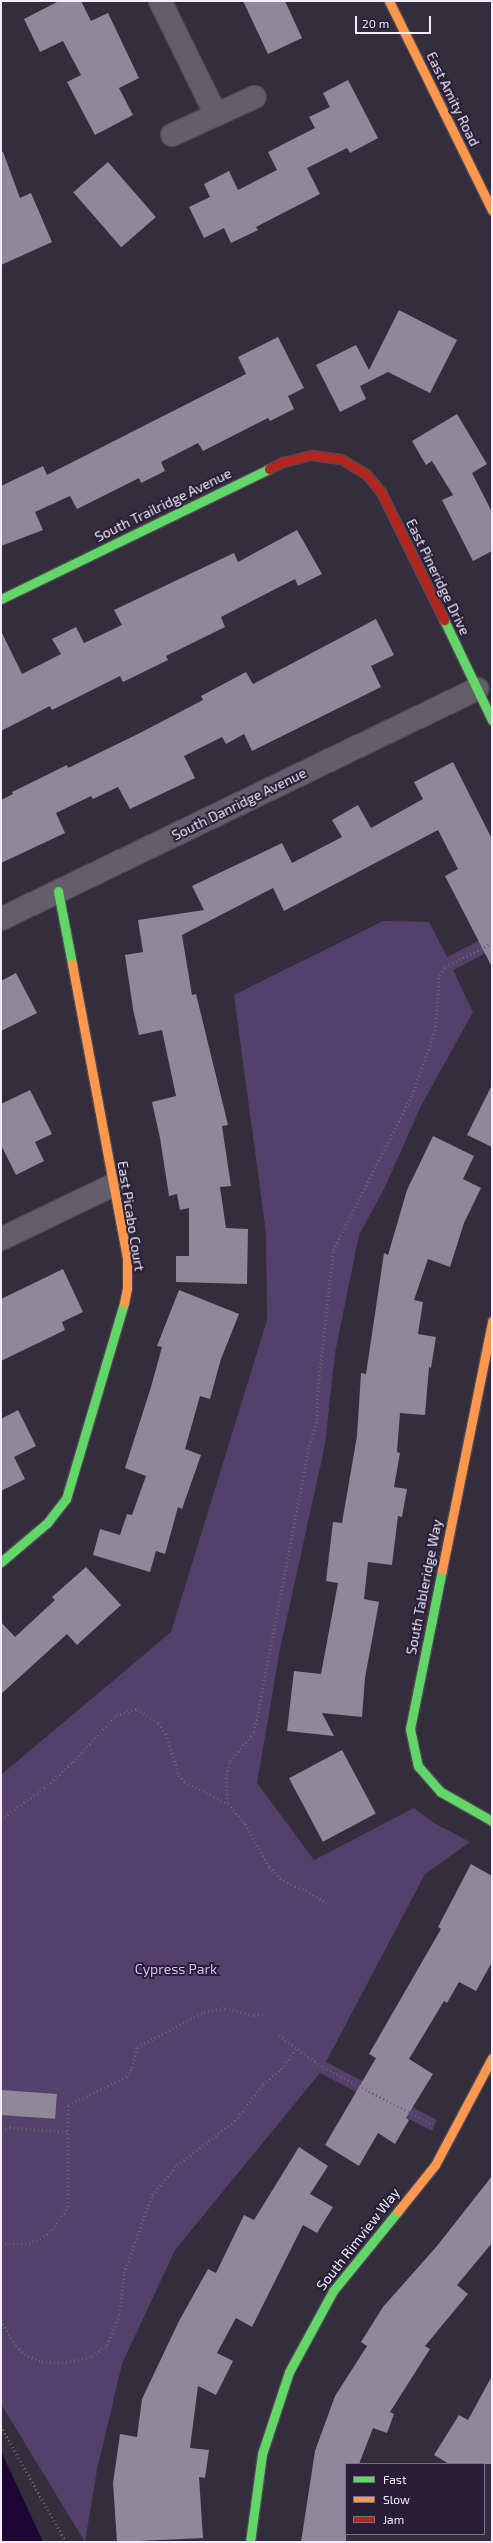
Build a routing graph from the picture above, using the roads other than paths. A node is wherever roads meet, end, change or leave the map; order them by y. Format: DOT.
graph roads {
  1 [pos="160,1"];
  2 [pos="390,1"];
  3 [pos="255,97"];
  4 [pos="216,115"];
  5 [pos="172,136"];
  6 [pos="492,210"];
  7 [pos="342,460"];
  8 [pos="1,598"];
  9 [pos="477,689"];
  10 [pos="492,720"];
  11 [pos="58,891"];
  12 [pos="1,919"];
  13 [pos="113,1185"];
  14 [pos="1,1239"];
  15 [pos="492,1321"];
  16 [pos="1,1562"];
  17 [pos="492,1822"];
  18 [pos="492,2058"];
  19 [pos="250,2542"];
  1 -- 4 [label="street"];
  2 -- 6 [label="street, East Amity Road"];
  3 -- 4 [label="street"];
  4 -- 5 [label="street"];
  7 -- 8 [label="street, South Trailridge Avenue"];
  7 -- 9 [label="street, East Pineridge Drive"];
  9 -- 10 [label="street, East Pineridge Drive"];
  9 -- 11 [label="street, South Danridge Avenue"];
  11 -- 12 [label="street, South Danridge Avenue"];
  11 -- 13 [label="street, East Picabo Court"];
  13 -- 14 [label="street"];
  13 -- 16 [label="street, East Picabo Court"];
  15 -- 17 [label="street, South Tableridge Way"];
  18 -- 19 [label="street, South Rimview Way"];
}
